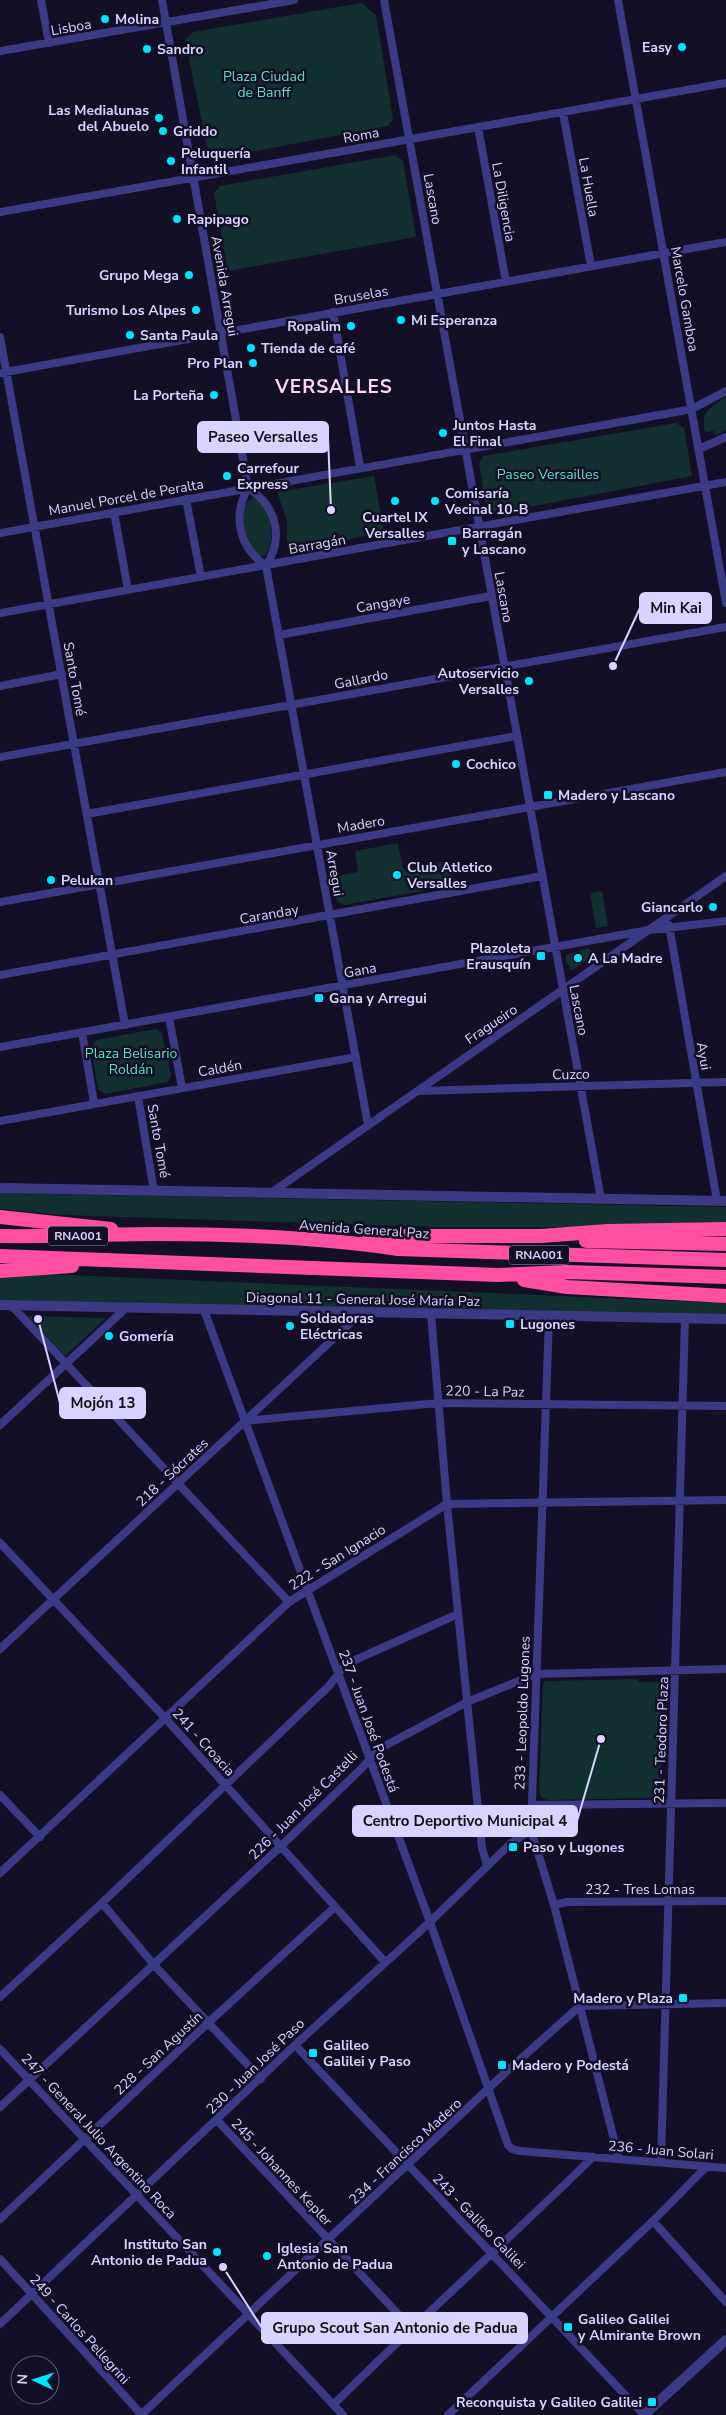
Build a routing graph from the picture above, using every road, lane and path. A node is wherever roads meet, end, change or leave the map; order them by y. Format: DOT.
graph roads {
  1 [pos="42,0"];
  2 [pos="162,0"];
  3 [pos="294,0"];
  4 [pos="384,0"];
  5 [pos="618,0"];
  6 [pos="166,23"];
  7 [pos="49,43"];
  8 [pos="0,51"];
  9 [pos="726,83"];
  10 [pos="636,99"];
  11 [pos="563,113"];
  12 [pos="478,127"];
  13 [pos="410,139"];
  14 [pos="193,177"];
  15 [pos="0,212"];
  16 [pos="726,242"];
  17 [pos="664,253"];
  18 [pos="591,266"];
  19 [pos="506,282"];
  20 [pos="438,294"];
  21 [pos="334,312"];
  22 [pos="221,333"];
  23 [pos="0,337"];
  24 [pos="3,373"];
  25 [pos="726,391"];
  26 [pos="692,409"];
  27 [pos="726,437"];
  28 [pos="699,448"];
  29 [pos="465,449"];
  30 [pos="360,467"];
  31 [pos="726,482"];
  32 [pos="706,485"];
  33 [pos="248,488"];
  34 [pos="186,499"];
  35 [pos="114,512"];
  36 [pos="34,526"];
  37 [pos="479,527"];
  38 [pos="0,532"];
  39 [pos="266,566"];
  40 [pos="201,577"];
  41 [pos="128,590"];
  42 [pos="491,596"];
  43 [pos="726,603"];
  44 [pos="49,604"];
  45 [pos="0,613"];
  46 [pos="726,627"];
  47 [pos="279,635"];
  48 [pos="504,665"];
  49 [pos="62,674"];
  50 [pos="0,686"];
  51 [pos="292,705"];
  52 [pos="516,736"];
  53 [pos="74,744"];
  54 [pos="0,757"];
  55 [pos="726,772"];
  56 [pos="304,774"];
  57 [pos="528,806"];
  58 [pos="87,814"];
  59 [pos="317,844"];
  60 [pos="542,876"];
  61 [pos="726,876"];
  62 [pos="99,884"];
  63 [pos="0,902"];
  64 [pos="330,915"];
  65 [pos="670,916"];
  66 [pos="726,921"];
  67 [pos="669,928"];
  68 [pos="649,930"];
  69 [pos="555,948"];
  70 [pos="111,955"];
  71 [pos="0,975"];
  72 [pos="343,986"];
  73 [pos="563,990"];
  74 [pos="169,1017"];
  75 [pos="125,1025"];
  76 [pos="82,1032"];
  77 [pos="0,1047"];
  78 [pos="356,1057"];
  79 [pos="726,1082"];
  80 [pos="696,1083"];
  81 [pos="581,1086"];
  82 [pos="182,1088"];
  83 [pos="416,1091"];
  84 [pos="138,1096"];
  85 [pos="94,1103"];
  86 [pos="0,1121"];
  87 [pos="368,1125"];
  88 [pos="0,1188"];
  89 [pos="154,1191"];
  90 [pos="271,1193"];
  91 [pos="601,1199"];
  92 [pos="722,1201"];
  93 [pos="0,1217"];
  94 [pos="726,1229"];
  95 [pos="157,1234"];
  96 [pos="0,1236"];
  97 [pos="541,1236"];
  98 [pos="353,1242"];
  99 [pos="726,1244"];
  100 [pos="0,1256"];
  101 [pos="726,1260"];
  102 [pos="147,1261"];
  103 [pos="0,1271"];
  104 [pos="498,1275"];
  105 [pos="726,1277"];
  106 [pos="726,1296"];
  107 [pos="0,1305"];
  108 [pos="12,1306"];
  109 [pos="126,1308"];
  110 [pos="204,1310"];
  111 [pos="361,1313"];
  112 [pos="431,1314"];
  113 [pos="549,1317"];
  114 [pos="686,1318"];
  115 [pos="726,1319"];
  116 [pos="65,1365"];
  117 [pos="438,1403"];
  118 [pos="546,1404"];
  119 [pos="683,1406"];
  120 [pos="726,1406"];
  121 [pos="244,1422"];
  122 [pos="0,1425"];
  123 [pos="178,1484"];
  124 [pos="726,1500"];
  125 [pos="680,1501"];
  126 [pos="543,1503"];
  127 [pos="447,1504"];
  128 [pos="0,1543"];
  129 [pos="307,1588"];
  130 [pos="53,1600"];
  131 [pos="289,1602"];
  132 [pos="458,1614"];
  133 [pos="0,1650"];
  134 [pos="726,1669"];
  135 [pos="675,1670"];
  136 [pos="338,1673"];
  137 [pos="536,1674"];
  138 [pos="467,1702"];
  139 [pos="166,1719"];
  140 [pos="369,1758"];
  141 [pos="225,1784"];
  142 [pos="0,1795"];
  143 [pos="671,1803"];
  144 [pos="726,1803"];
  145 [pos="532,1805"];
  146 [pos="531,1830"];
  147 [pos="40,1837"];
  148 [pos="280,1847"];
  149 [pos="487,1865"];
  150 [pos="0,1873"];
  151 [pos="726,1901"];
  152 [pos="668,1902"];
  153 [pos="102,1904"];
  154 [pos="554,1905"];
  155 [pos="335,1907"];
  156 [pos="430,1922"];
  157 [pos="385,1962"];
  158 [pos="155,1966"];
  159 [pos="0,1997"];
  160 [pos="726,2003"];
  161 [pos="665,2004"];
  162 [pos="580,2006"];
  163 [pos="209,2022"];
  164 [pos="295,2045"];
  165 [pos="0,2049"];
  166 [pos="261,2079"];
  167 [pos="30,2080"];
  168 [pos="488,2089"];
  169 [pos="0,2107"];
  170 [pos="217,2120"];
  171 [pos="84,2139"];
  172 [pos="594,2157"];
  173 [pos="619,2159"];
  174 [pos="661,2162"];
  175 [pos="408,2166"];
  176 [pos="706,2166"];
  177 [pos="726,2168"];
  178 [pos="138,2195"];
  179 [pos="0,2219"];
  180 [pos="653,2221"];
  181 [pos="328,2240"];
  182 [pos="494,2254"];
  183 [pos="0,2259"];
  184 [pos="32,2294"];
  185 [pos="726,2302"];
  186 [pos="248,2315"];
  187 [pos="550,2316"];
  188 [pos="0,2324"];
  189 [pos="411,2328"];
  190 [pos="726,2340"];
  191 [pos="334,2404"];
  192 [pos="142,2415"];
  193 [pos="343,2415"];
  194 [pos="448,2415"];
  195 [pos="644,2415"];
  1 -- 7 [label="street"];
  2 -- 6 [label="street, Avenida Arregui"];
  3 -- 6 [label="street, Lisboa"];
  4 -- 13 [label="street, Lascano"];
  5 -- 10 [label="street, Marcelo Gamboa"];
  6 -- 7 [label="street, Lisboa"];
  6 -- 14 [label="street, Avenida Arregui"];
  7 -- 8 [label="street, Lisboa"];
  9 -- 10 [label="street, Roma"];
  10 -- 11 [label="street, Roma"];
  10 -- 17 [label="street, Marcelo Gamboa"];
  11 -- 12 [label="street, Roma"];
  11 -- 18 [label="street, La Huella"];
  12 -- 13 [label="street, Roma"];
  12 -- 19 [label="street, La Diligencia"];
  13 -- 14 [label="street, Roma"];
  13 -- 20 [label="street, Lascano"];
  14 -- 15 [label="street, Roma"];
  14 -- 22 [label="street, Avenida Arregui"];
  16 -- 17 [label="street, Bruselas"];
  17 -- 18 [label="street, Bruselas"];
  17 -- 26 [label="street, Marcelo Gamboa"];
  18 -- 19 [label="street, Bruselas"];
  19 -- 20 [label="street, Bruselas"];
  20 -- 21 [label="street, Bruselas"];
  20 -- 29 [label="street, Lascano"];
  21 -- 22 [label="street, Bruselas"];
  21 -- 30 [label="street"];
  22 -- 24 [label="street, Bruselas"];
  22 -- 33 [label="street, Avenida Arregui"];
  23 -- 24 [label="street, Santo Tomé"];
  24 -- 36 [label="street, Santo Tomé"];
  25 -- 26 [label="street, Manuel Porcel de Peralta"];
  26 -- 28 [label="street, Marcelo Gamboa"];
  26 -- 29 [label="street, Manuel Porcel de Peralta"];
  27 -- 28 [label="street"];
  28 -- 32 [label="street, Marcelo Gamboa"];
  29 -- 30 [label="street, Manuel Porcel de Peralta"];
  29 -- 37 [label="street, Lascano"];
  30 -- 33 [label="street, Manuel Porcel de Peralta"];
  31 -- 32 [label="street, Barragán"];
  32 -- 37 [label="street, Barragán"];
  32 -- 43 [label="street, Marcelo Gamboa"];
  33 -- 34 [label="street, Manuel Porcel de Peralta"];
  33 -- 39 [label="street, Avenida Arregui"];
  33 -- 39 [label="street"];
  34 -- 35 [label="street, Manuel Porcel de Peralta"];
  34 -- 40 [label="street"];
  35 -- 36 [label="street, Manuel Porcel de Peralta"];
  35 -- 41 [label="street"];
  36 -- 38 [label="street, Manuel Porcel de Peralta"];
  36 -- 44 [label="street, Santo Tomé"];
  37 -- 39 [label="street, Barragán"];
  37 -- 42 [label="street, Lascano"];
  39 -- 40 [label="street, Barragán"];
  39 -- 47 [label="street, Arregui"];
  40 -- 41 [label="street, Barragán"];
  41 -- 44 [label="street, Barragán"];
  42 -- 47 [label="street, Cangaye"];
  42 -- 48 [label="street, Lascano"];
  44 -- 45 [label="street, Barragán"];
  44 -- 49 [label="street, Santo Tomé"];
  46 -- 48 [label="street, Gallardo"];
  47 -- 51 [label="street, Arregui"];
  48 -- 51 [label="street, Gallardo"];
  48 -- 52 [label="street, Lascano"];
  49 -- 50 [label="street"];
  49 -- 53 [label="street, Santo Tomé"];
  51 -- 53 [label="street, Gallardo"];
  51 -- 56 [label="street, Arregui"];
  52 -- 56 [label="street"];
  52 -- 57 [label="street, Lascano"];
  53 -- 54 [label="street, Gallardo"];
  53 -- 58 [label="street, Santo Tomé"];
  55 -- 57 [label="street, Madero"];
  56 -- 58 [label="street"];
  56 -- 59 [label="street, Arregui"];
  57 -- 59 [label="street, Madero"];
  57 -- 60 [label="street, Lascano"];
  58 -- 62 [label="street, Santo Tomé"];
  59 -- 62 [label="street, Madero"];
  59 -- 64 [label="street, Arregui"];
  60 -- 64 [label="street, Caranday"];
  60 -- 69 [label="street, Lascano"];
  61 -- 65 [label="street, Fragueiro"];
  62 -- 63 [label="street, Madero"];
  62 -- 70 [label="street, Santo Tomé"];
  64 -- 70 [label="street, Caranday"];
  64 -- 72 [label="street, Arregui"];
  65 -- 67 [label="street, Ayui"];
  65 -- 68 [label="street, Fragueiro"];
  66 -- 67 [label="street, Gana"];
  67 -- 68 [label="street, Gana"];
  67 -- 80 [label="street, Ayui"];
  68 -- 69 [label="street, Gana"];
  68 -- 73 [label="street, Fragueiro"];
  69 -- 72 [label="street, Gana"];
  69 -- 73 [label="street, Lascano"];
  70 -- 71 [label="street, Caranday"];
  70 -- 75 [label="street, Santo Tomé"];
  72 -- 74 [label="street, Gana"];
  72 -- 78 [label="street, Arregui"];
  73 -- 81 [label="street, Lascano"];
  73 -- 83 [label="street, Fragueiro"];
  74 -- 75 [label="street, Gana"];
  74 -- 82 [label="street"];
  75 -- 76 [label="street, Gana"];
  76 -- 77 [label="street, Gana"];
  76 -- 85 [label="street"];
  78 -- 82 [label="street, Caldén"];
  78 -- 87 [label="street, Arregui"];
  79 -- 80 [label="street, Cuzco"];
  80 -- 81 [label="street, Cuzco"];
  80 -- 92 [label="street, Ayui"];
  81 -- 83 [label="street, Cuzco"];
  81 -- 91 [label="street, Lascano"];
  82 -- 84 [label="street, Caldén"];
  83 -- 87 [label="street, Fragueiro"];
  84 -- 85 [label="street, Caldén"];
  84 -- 89 [label="street, Santo Tomé"];
  85 -- 86 [label="street, Caldén"];
  87 -- 90 [label="street, Fragueiro"];
  88 -- 89 [label="street"];
  89 -- 90 [label="street"];
  90 -- 91 [label="street"];
  91 -- 92 [label="street"];
  93 -- 95 [label="highway"];
  94 -- 97 [label="highway"];
  95 -- 96 [label="highway, Avenida General Paz / RNA001"];
  95 -- 98 [label="highway, Avenida General Paz / RNA001"];
  97 -- 98 [label="highway"];
  97 -- 99 [label="highway"];
  98 -- 101 [label="highway, Avenida General Paz / RNA001"];
  100 -- 102 [label="highway, RNA001"];
  102 -- 103 [label="highway"];
  102 -- 104 [label="highway, RNA001"];
  104 -- 105 [label="highway, RNA001"];
  104 -- 106 [label="highway"];
  107 -- 108 [label="street, Diagonal 11 - General José María Paz"];
  108 -- 109 [label="street, Diagonal 11 - General José María Paz"];
  108 -- 116 [label="street"];
  109 -- 110 [label="street, Diagonal 11 - General José María Paz"];
  109 -- 116 [label="street"];
  110 -- 111 [label="street, Diagonal 11 - General José María Paz"];
  110 -- 121 [label="street, 237 - Juan José Podestá"];
  111 -- 112 [label="street, Diagonal 11 - General José María Paz"];
  111 -- 121 [label="street, 218 - Sócrates"];
  112 -- 113 [label="street, Diagonal 11 - General José María Paz"];
  112 -- 117 [label="street"];
  113 -- 114 [label="street, Diagonal 11 - General José María Paz"];
  113 -- 118 [label="street, 233 - Leopoldo Lugones"];
  114 -- 115 [label="street, Diagonal 11 - General José María Paz"];
  114 -- 119 [label="street, 231 - Teodoro Plaza"];
  116 -- 122 [label="street"];
  116 -- 123 [label="street"];
  117 -- 118 [label="street, 220 - La Paz"];
  117 -- 121 [label="street, 220 - La Paz"];
  117 -- 127 [label="street"];
  118 -- 119 [label="street, 220 - La Paz"];
  118 -- 126 [label="street, 233 - Leopoldo Lugones"];
  119 -- 120 [label="street, 220 - La Paz"];
  119 -- 125 [label="street, 231 - Teodoro Plaza"];
  121 -- 123 [label="street, 218 - Sócrates"];
  121 -- 129 [label="street, 237 - Juan José Podestá"];
  123 -- 130 [label="street, 218 - Sócrates"];
  123 -- 131 [label="street"];
  124 -- 125 [label="street"];
  125 -- 126 [label="street"];
  125 -- 135 [label="street, 231 - Teodoro Plaza"];
  126 -- 127 [label="street"];
  126 -- 137 [label="street, 233 - Leopoldo Lugones"];
  127 -- 129 [label="street, 222 - San Ignacio"];
  127 -- 132 [label="street"];
  128 -- 130 [label="street, 241 - Croacia"];
  129 -- 131 [label="street, 222 - San Ignacio"];
  129 -- 136 [label="street, 237 - Juan José Podestá"];
  130 -- 133 [label="street, 218 - Sócrates"];
  130 -- 139 [label="street, 241 - Croacia"];
  131 -- 139 [label="street, 222 - San Ignacio"];
  132 -- 136 [label="street"];
  132 -- 138 [label="street"];
  134 -- 135 [label="street, 226 - Juan José Castelli"];
  135 -- 137 [label="street, 226 - Juan José Castelli"];
  135 -- 143 [label="street, 231 - Teodoro Plaza"];
  136 -- 140 [label="street, 237 - Juan José Podestá"];
  136 -- 141 [label="street"];
  137 -- 138 [label="street, 226 - Juan José Castelli"];
  137 -- 145 [label="street, 233 - Leopoldo Lugones"];
  138 -- 140 [label="street, 226 - Juan José Castelli"];
  138 -- 149 [label="street"];
  139 -- 141 [label="street, 241 - Croacia"];
  139 -- 147 [label="street, 222 - San Ignacio"];
  140 -- 148 [label="street, 226 - Juan José Castelli"];
  140 -- 156 [label="street, 237 - Juan José Podestá"];
  141 -- 148 [label="street, 241 - Croacia"];
  141 -- 153 [label="street"];
  142 -- 147 [label="street"];
  143 -- 144 [label="street"];
  143 -- 145 [label="street"];
  143 -- 152 [label="street, 231 - Teodoro Plaza"];
  145 -- 146 [label="street, 233 - Leopoldo Lugones"];
  146 -- 149 [label="street, 230 - Juan José Paso"];
  146 -- 154 [label="street, 233 - Leopoldo Lugones"];
  147 -- 150 [label="street, 222 - San Ignacio"];
  148 -- 155 [label="street, 241 - Croacia"];
  148 -- 158 [label="street, 226 - Juan José Castelli"];
  149 -- 156 [label="street, 230 - Juan José Paso"];
  151 -- 152 [label="street, 232 - Tres Lomas"];
  152 -- 154 [label="street, 232 - Tres Lomas"];
  152 -- 161 [label="street, 231 - Teodoro Plaza"];
  153 -- 158 [label="street"];
  153 -- 159 [label="street"];
  154 -- 162 [label="street, 233 - Leopoldo Lugones"];
  155 -- 157 [label="street, 241 - Croacia"];
  155 -- 163 [label="street, 228 - San Agustín"];
  156 -- 157 [label="street, 230 - Juan José Paso"];
  156 -- 168 [label="street, 237 - Juan José Podestá"];
  157 -- 164 [label="street, 230 - Juan José Paso"];
  158 -- 163 [label="street"];
  158 -- 167 [label="street, 226 - Juan José Castelli"];
  160 -- 161 [label="street"];
  161 -- 162 [label="street"];
  161 -- 174 [label="street, 231 - Teodoro Plaza"];
  162 -- 168 [label="street, 234 - Francisco Madero"];
  162 -- 173 [label="street, 233 - Leopoldo Lugones"];
  163 -- 166 [label="street"];
  163 -- 171 [label="street, 228 - San Agustín"];
  164 -- 166 [label="street, 230 - Juan José Paso"];
  164 -- 175 [label="street, 243 - Galileo Galilei"];
  165 -- 167 [label="street, 247 - General Julio Argentino Roca"];
  166 -- 170 [label="street, 230 - Juan José Paso"];
  167 -- 169 [label="street, 226 - Juan José Castelli"];
  167 -- 171 [label="street, 247 - General Julio Argentino Roca"];
  168 -- 172 [label="street, 237 - Juan José Podestá"];
  168 -- 175 [label="street, 234 - Francisco Madero"];
  170 -- 178 [label="street, 230 - Juan José Paso"];
  170 -- 181 [label="street, 245 - Johannes Kepler"];
  171 -- 178 [label="street, 247 - General Julio Argentino Roca"];
  171 -- 179 [label="street, 228 - San Agustín"];
  172 -- 173 [label="street, 236 - Juan Solari"];
  172 -- 182 [label="street, 236 - Juan Solari"];
  173 -- 174 [label="street, 236 - Juan Solari"];
  174 -- 176 [label="street, 236 - Juan Solari"];
  175 -- 181 [label="street, 234 - Francisco Madero"];
  175 -- 182 [label="street, 243 - Galileo Galilei"];
  176 -- 177 [label="street, 236 - Juan Solari"];
  176 -- 180 [label="street"];
  178 -- 184 [label="street, 230 - Juan José Paso"];
  178 -- 186 [label="street, 247 - General Julio Argentino Roca"];
  180 -- 185 [label="street"];
  180 -- 187 [label="street"];
  181 -- 186 [label="street, 234 - Francisco Madero"];
  181 -- 189 [label="street, 245 - Johannes Kepler"];
  182 -- 187 [label="street, 243 - Galileo Galilei"];
  182 -- 189 [label="street, 236 - Juan Solari"];
  183 -- 184 [label="street, 249 - Carlos Pellegrini"];
  184 -- 188 [label="street, 230 - Juan José Paso"];
  184 -- 192 [label="street, 249 - Carlos Pellegrini"];
  186 -- 191 [label="street, 247 - General Julio Argentino Roca"];
  186 -- 192 [label="street, 234 - Francisco Madero"];
  187 -- 194 [label="street"];
  187 -- 195 [label="street, 243 - Galileo Galilei"];
  189 -- 191 [label="street, 236 - Juan Solari"];
  190 -- 195 [label="street"];
  191 -- 193 [label="street, 247 - General Julio Argentino Roca"];
}
